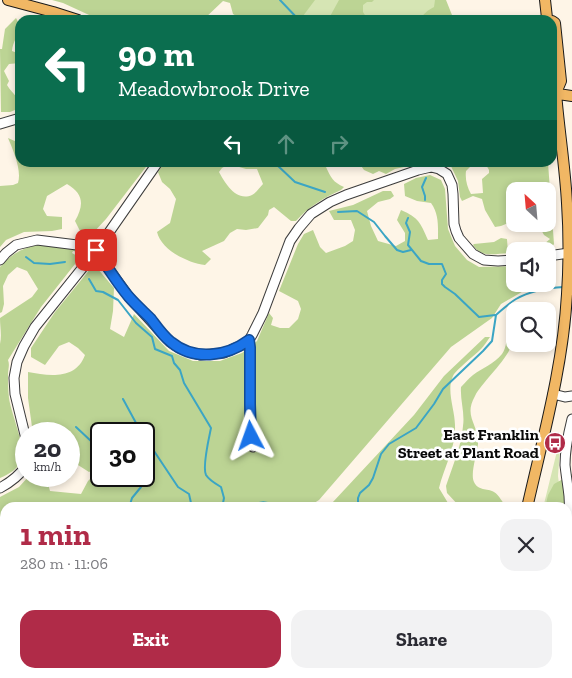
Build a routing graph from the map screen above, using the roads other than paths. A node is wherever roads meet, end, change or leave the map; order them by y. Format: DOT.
graph roads {
  1 [pos="8,0"];
  2 [pos="545,0"];
  3 [pos="63,15"];
  4 [pos="548,15"];
  5 [pos="557,42"];
  6 [pos="557,87"];
  7 [pos="557,92"];
  8 [pos="572,96"];
  9 [pos="557,116"];
  10 [pos="15,120"];
  11 [pos="0,124"];
  12 [pos="154,167"];
  13 [pos="96,250"];
  14 [pos="556,256"];
  15 [pos="568,257"];
  16 [pos="0,260"];
  17 [pos="506,261"];
  18 [pos="249,340"];
  19 [pos="553,394"];
  20 [pos="572,396"];
  21 [pos="572,419"];
  22 [pos="22,422"];
  23 [pos="253,447"];
  24 [pos="15,478"];
  25 [pos="0,488"];
  26 [pos="528,502"];
  27 [pos="569,502"];
  1 -- 3 [label="main road"];
  2 -- 4 [label="main road"];
  5 -- 6 [label="main road"];
  7 -- 8 [label="main road"];
  9 -- 15 [label="main road"];
  10 -- 11 [label="street"];
  12 -- 13 [label="street"];
  13 -- 16 [label="street"];
  13 -- 18 [label="street"];
  13 -- 22 [label="street"];
  14 -- 15 [label="street"];
  15 -- 19 [label="main road"];
  17 -- 18 [label="street"];
  18 -- 23 [label="street"];
  19 -- 20 [label="street"];
  19 -- 26 [label="main road"];
  21 -- 27 [label="street"];
  24 -- 25 [label="street"];
}
